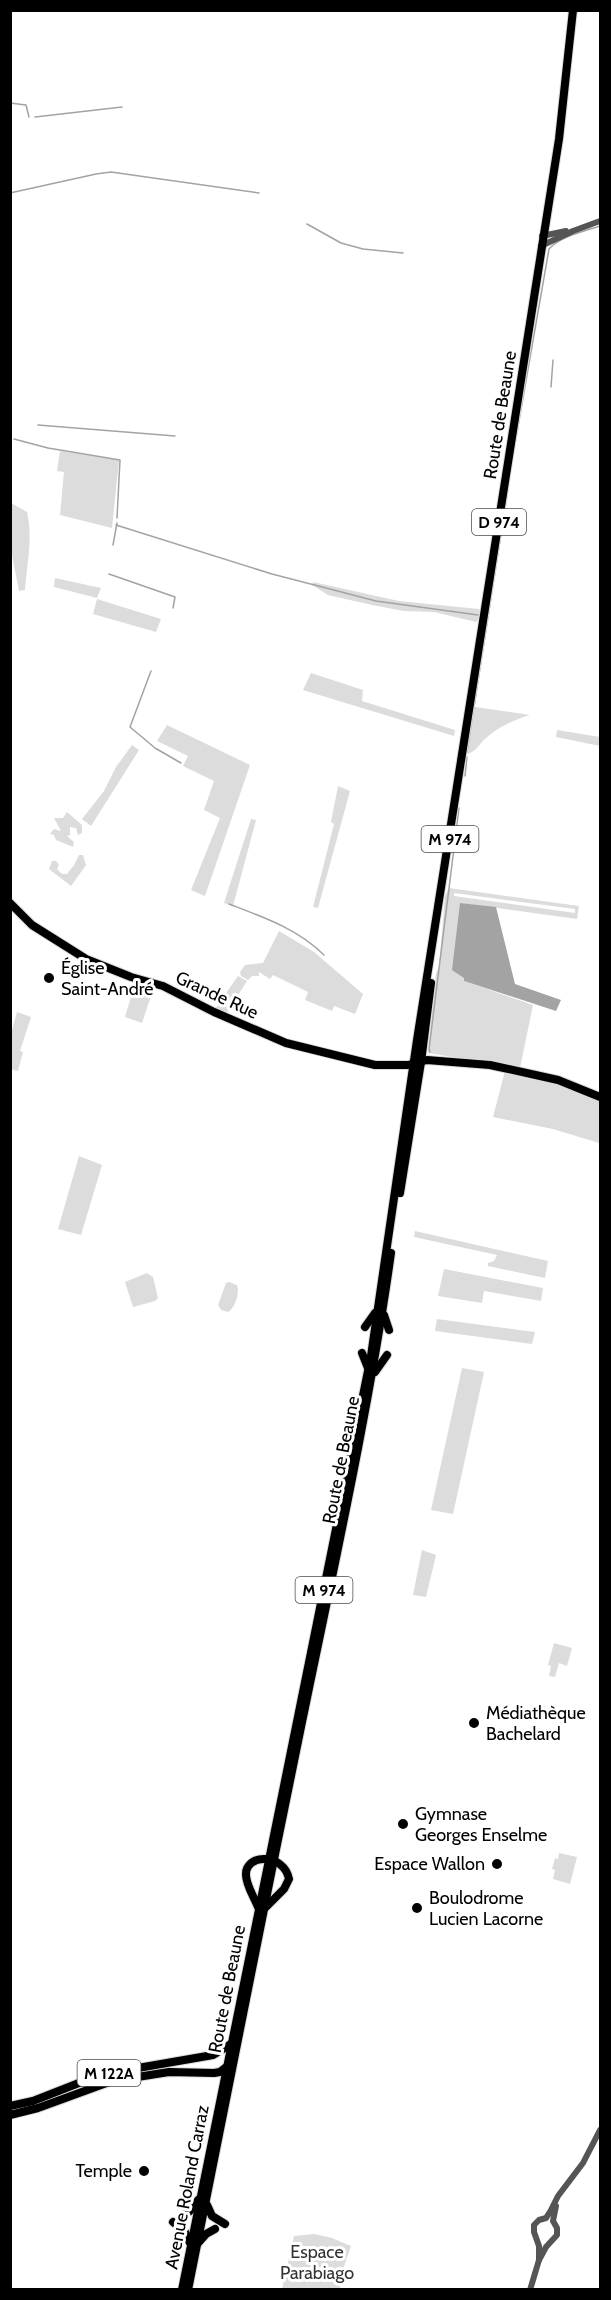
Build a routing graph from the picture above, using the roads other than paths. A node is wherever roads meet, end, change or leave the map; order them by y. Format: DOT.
graph roads {
  1 [pos="573,10"];
  2 [pos="600,221"];
  3 [pos="544,222"];
  4 [pos="573,231"];
  5 [pos="556,233"];
  6 [pos="542,236"];
  7 [pos="541,246"];
  8 [pos="470,709"];
  9 [pos="10,903"];
  10 [pos="418,1063"];
  11 [pos="600,1097"];
  12 [pos="380,1310"];
  13 [pos="365,1327"];
  14 [pos="389,1330"];
  15 [pos="362,1353"];
  16 [pos="387,1355"];
  17 [pos="370,1372"];
  18 [pos="274,1843"];
  19 [pos="257,1860"];
  20 [pos="274,1861"];
  21 [pos="249,1885"];
  22 [pos="280,1892"];
  23 [pos="264,1893"];
  24 [pos="261,1909"];
  25 [pos="231,2044"];
  26 [pos="213,2055"];
  27 [pos="235,2061"];
  28 [pos="226,2067"];
  29 [pos="209,2073"];
  30 [pos="231,2076"];
  31 [pos="222,2091"];
  32 [pos="10,2106"];
  33 [pos="225,2108"];
  34 [pos="10,2115"];
  35 [pos="600,2130"];
  36 [pos="558,2196"];
  37 [pos="203,2198"];
  38 [pos="182,2216"];
  39 [pos="546,2218"];
  40 [pos="553,2221"];
  41 [pos="172,2222"];
  42 [pos="225,2224"];
  43 [pos="215,2229"];
  44 [pos="537,2238"];
  45 [pos="550,2241"];
  46 [pos="194,2245"];
  47 [pos="539,2260"];
  48 [pos="182,2289"];
  49 [pos="188,2289"];
  50 [pos="530,2289"];
  1 -- 3 [label="main road, Route de Beaune / D 974"];
  2 -- 4 [label="street"];
  3 -- 5 [label="street"];
  3 -- 6 [label="main road, Route de Beaune / D 974"];
  4 -- 5 [label="street"];
  4 -- 7 [label="street"];
  5 -- 6 [label="street"];
  6 -- 7 [label="main road, Route de Beaune / D 974"];
  7 -- 8 [label="main road, Route de Beaune / D 974"];
  8 -- 10 [label="main road, Route de Beaune / M 974"];
  9 -- 10 [label="main road, Grande Rue"];
  10 -- 11 [label="main road, Grande Rue"];
  10 -- 12 [label="main road, Route de Beaune / M 974"];
  12 -- 13 [label="main road"];
  12 -- 14 [label="main road"];
  12 -- 17 [label="main road, Route de Beaune / M 974"];
  15 -- 17 [label="main road"];
  16 -- 17 [label="main road"];
  17 -- 18 [label="main road, Route de Beaune / M 974"];
  18 -- 19 [label="main road"];
  18 -- 20 [label="main road, Route de Beaune / M 974"];
  18 -- 20 [label="main road"];
  19 -- 20 [label="main road"];
  19 -- 21 [label="main road"];
  20 -- 22 [label="main road, Route de Beaune"];
  20 -- 23 [label="main road, Route de Beaune / M 974"];
  21 -- 23 [label="main road"];
  21 -- 24 [label="main road"];
  22 -- 23 [label="main road"];
  22 -- 24 [label="main road, Route de Beaune"];
  23 -- 24 [label="main road, Route de Beaune / M 974"];
  24 -- 25 [label="main road, Route de Beaune / M 974"];
  24 -- 27 [label="main road, Route de Beaune / M 974"];
  25 -- 26 [label="main road, M 122A"];
  25 -- 28 [label="main road, Route de Beaune / M 974"];
  26 -- 28 [label="main road"];
  26 -- 32 [label="main road, M 122A"];
  27 -- 28 [label="main road, M 122A"];
  27 -- 30 [label="main road, Route de Beaune / M 974"];
  28 -- 29 [label="main road, M 122A"];
  28 -- 30 [label="main road"];
  28 -- 31 [label="main road, Route de Beaune / M 974"];
  29 -- 31 [label="main road"];
  29 -- 34 [label="main road, M 122A"];
  30 -- 33 [label="main road, Route de Beaune / M 974"];
  31 -- 37 [label="main road, Avenue Roland Carraz"];
  33 -- 37 [label="main road, Avenue Roland Carraz"];
  35 -- 36 [label="street"];
  36 -- 39 [label="street"];
  36 -- 40 [label="street"];
  37 -- 38 [label="main road"];
  37 -- 42 [label="main road"];
  37 -- 46 [label="main road, Avenue Roland Carraz"];
  37 -- 46 [label="main road, Avenue Roland Carraz"];
  39 -- 40 [label="street"];
  39 -- 44 [label="street"];
  40 -- 45 [label="street"];
  41 -- 46 [label="main road"];
  43 -- 46 [label="main road"];
  44 -- 45 [label="street"];
  44 -- 47 [label="street"];
  45 -- 47 [label="street"];
  46 -- 48 [label="main road, Avenue Roland Carraz"];
  46 -- 49 [label="main road, Avenue Roland Carraz"];
  47 -- 50 [label="street"];
}
